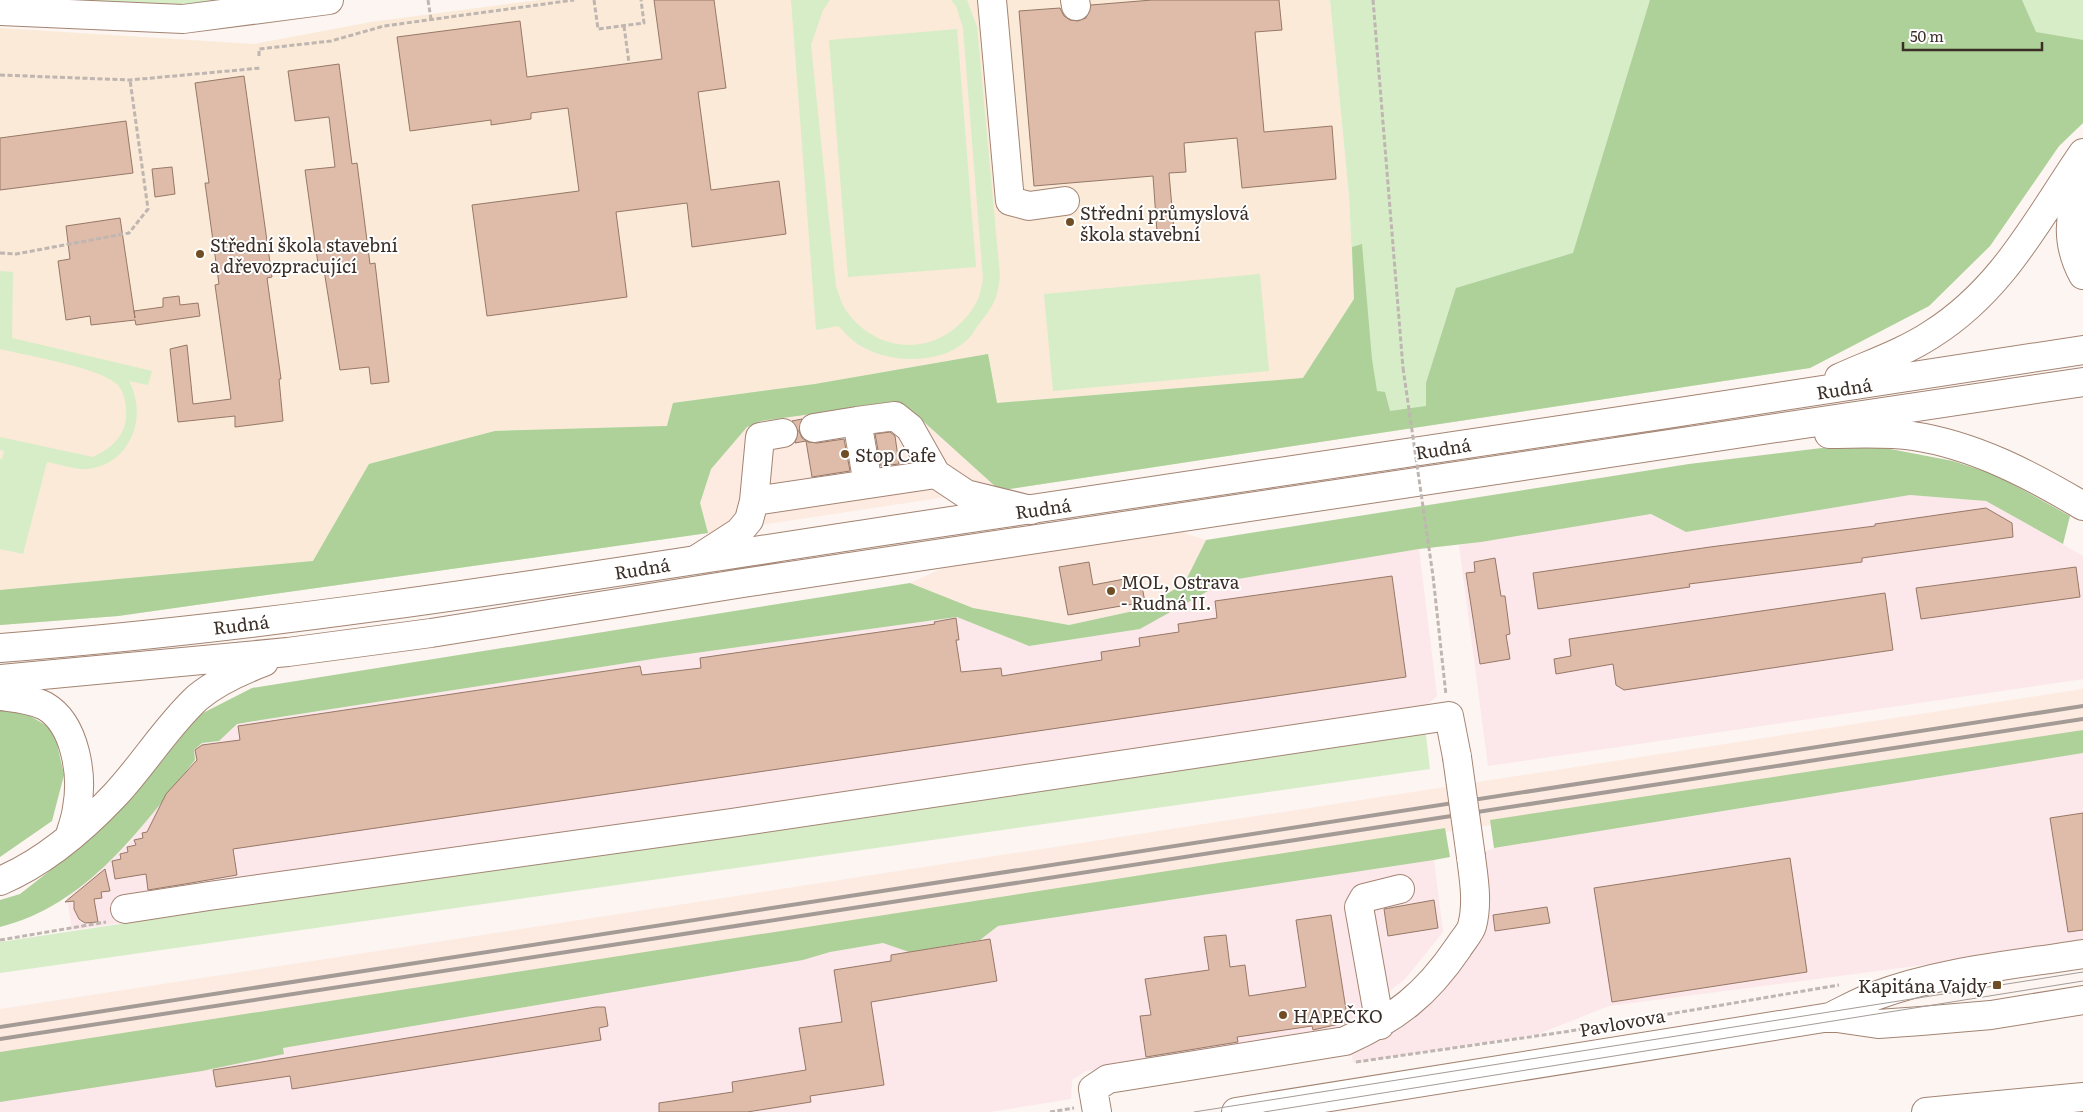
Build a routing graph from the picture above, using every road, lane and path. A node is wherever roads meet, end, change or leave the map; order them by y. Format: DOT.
graph roads {
  1 [pos="329,0"];
  2 [pos="428,0"];
  3 [pos="574,0"];
  4 [pos="594,0"];
  5 [pos="641,0"];
  6 [pos="992,0"];
  7 [pos="1374,0"];
  8 [pos="0,11"];
  9 [pos="431,19"];
  10 [pos="624,26"];
  11 [pos="259,56"];
  12 [pos="629,63"];
  13 [pos="261,68"];
  14 [pos="0,75"];
  15 [pos="130,80"];
  16 [pos="2083,153"];
  17 [pos="2083,180"];
  18 [pos="1065,201"];
  19 [pos="0,253"];
  20 [pos="2083,275"];
  21 [pos="2083,350"];
  22 [pos="2083,382"];
  23 [pos="1799,395"];
  24 [pos="858,421"];
  25 [pos="814,428"];
  26 [pos="1752,432"];
  27 [pos="771,435"];
  28 [pos="936,474"];
  29 [pos="868,484"];
  30 [pos="754,502"];
  31 [pos="2083,506"];
  32 [pos="1031,510"];
  33 [pos="697,559"];
  34 [pos="0,648"];
  35 [pos="288,652"];
  36 [pos="0,679"];
  37 [pos="0,696"];
  38 [pos="1449,716"];
  39 [pos="69,838"];
  40 [pos="0,881"];
  41 [pos="1400,889"];
  42 [pos="126,909"];
  43 [pos="0,940"];
  44 [pos="2083,954"];
  45 [pos="2083,981"];
  46 [pos="1842,985"];
  47 [pos="2083,1000"];
  48 [pos="1838,1018"];
  49 [pos="1380,1025"];
  50 [pos="1349,1063"];
  51 [pos="2083,1097"];
  52 [pos="1342,1104"];
  53 [pos="1097,1112"];
  54 [pos="1236,1112"];
  55 [pos="1926,1112"];
  1 -- 8 [label="main road"];
  2 -- 9 [label="path"];
  3 -- 9 [label="path"];
  4 -- 10 [label="path"];
  5 -- 10 [label="path"];
  6 -- 18 [label="main road"];
  7 -- 38 [label="path, bridge"];
  9 -- 11 [label="path"];
  10 -- 12 [label="path"];
  13 -- 15 [label="path"];
  14 -- 15 [label="path"];
  15 -- 19 [label="path"];
  16 -- 23 [label="main road"];
  17 -- 20 [label="main road"];
  21 -- 23 [label="main road, Rudná"];
  22 -- 26 [label="main road, Rudná"];
  23 -- 32 [label="main road, Rudná"];
  24 -- 25 [label="main road"];
  24 -- 28 [label="main road"];
  24 -- 29 [label="main road"];
  26 -- 31 [label="main road"];
  26 -- 35 [label="main road, Rudná"];
  27 -- 30 [label="main road"];
  28 -- 29 [label="main road"];
  28 -- 32 [label="main road"];
  29 -- 30 [label="main road"];
  30 -- 33 [label="main road"];
  32 -- 33 [label="main road, Rudná"];
  33 -- 34 [label="main road, Rudná"];
  35 -- 36 [label="main road, Rudná"];
  35 -- 39 [label="main road"];
  37 -- 39 [label="main road"];
  38 -- 42 [label="main road"];
  38 -- 49 [label="main road, bridge"];
  39 -- 40 [label="main road"];
  41 -- 49 [label="main road"];
  42 -- 43 [label="path"];
  44 -- 48 [label="main road, Pavlovova"];
  45 -- 48 [label="main road"];
  46 -- 50 [label="path, Pavlovova"];
  47 -- 48 [label="main road, Pavlovova"];
  48 -- 52 [label="main road, Pavlovova"];
  49 -- 53 [label="main road"];
  51 -- 55 [label="main road"];
  52 -- 54 [label="main road, Pavlovova"];
}
